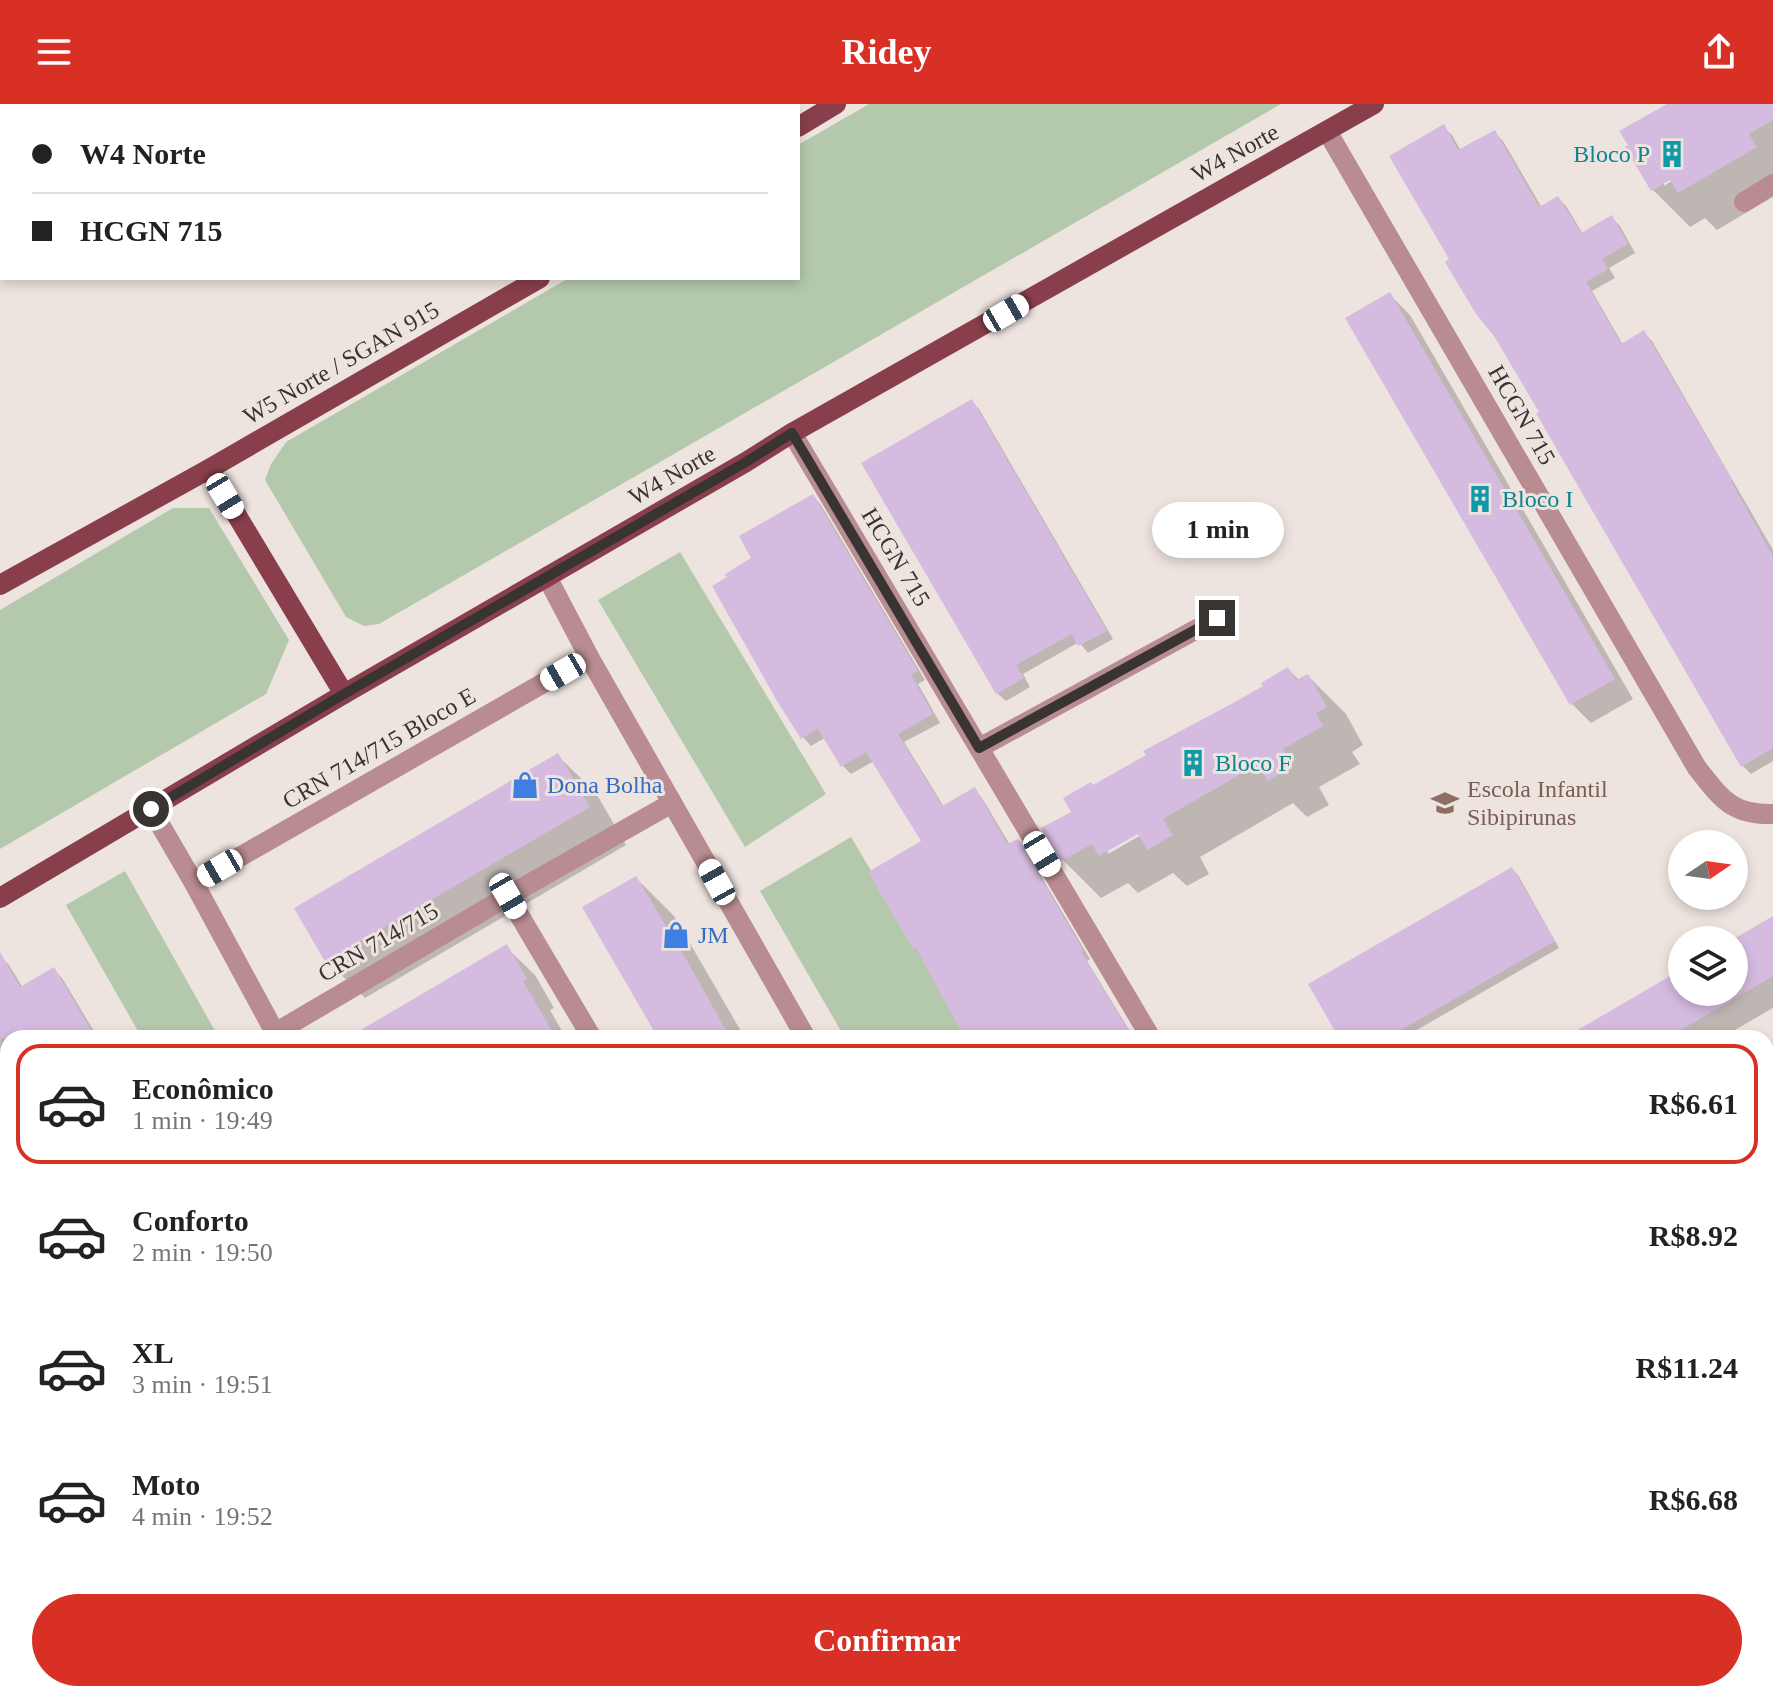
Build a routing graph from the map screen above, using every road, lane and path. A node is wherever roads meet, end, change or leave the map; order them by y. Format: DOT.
graph roads {
  1 [pos="836,104"];
  2 [pos="1374,104"];
  3 [pos="800,126"];
  4 [pos="1327,131"];
  5 [pos="1773,184"];
  6 [pos="1744,202"];
  7 [pos="537,280"];
  8 [pos="792,433"];
  9 [pos="209,469"];
  10 [pos="547,577"];
  11 [pos="0,585"];
  12 [pos="1217,618"];
  13 [pos="589,657"];
  14 [pos="344,694"];
  15 [pos="979,748"];
  16 [pos="672,803"];
  17 [pos="151,809"];
  18 [pos="1773,814"];
  19 [pos="194,883"];
  20 [pos="508,896"];
  21 [pos="0,898"];
  22 [pos="273,1030"];
  23 [pos="284,1030"];
  24 [pos="587,1030"];
  25 [pos="801,1030"];
  26 [pos="1146,1030"];
  1 -- 3 [label="main road"];
  2 -- 4 [label="main road, W4 Norte"];
  4 -- 8 [label="main road, W4 Norte"];
  4 -- 18 [label="street, HCGN 715"];
  5 -- 6 [label="street"];
  7 -- 9 [label="main road, W5 Norte / SGAN 915"];
  8 -- 10 [label="main road, W4 Norte"];
  8 -- 15 [label="street, HCGN 715"];
  9 -- 11 [label="main road, W5 Norte / SGAN 915"];
  9 -- 14 [label="main road"];
  10 -- 13 [label="street"];
  10 -- 14 [label="main road, W4 Norte"];
  12 -- 15 [label="street"];
  13 -- 16 [label="street"];
  13 -- 19 [label="street, CRN 714/715 Bloco E"];
  14 -- 17 [label="main road, W4 Norte"];
  15 -- 26 [label="street, HCGN 715"];
  16 -- 20 [label="street, CRN 714/715"];
  16 -- 25 [label="street"];
  17 -- 19 [label="street, CRN 714/715"];
  17 -- 21 [label="main road, W4 Norte"];
  19 -- 22 [label="street, CRN 714/715"];
  20 -- 23 [label="street, CRN 714/715"];
  20 -- 24 [label="street"];
}
